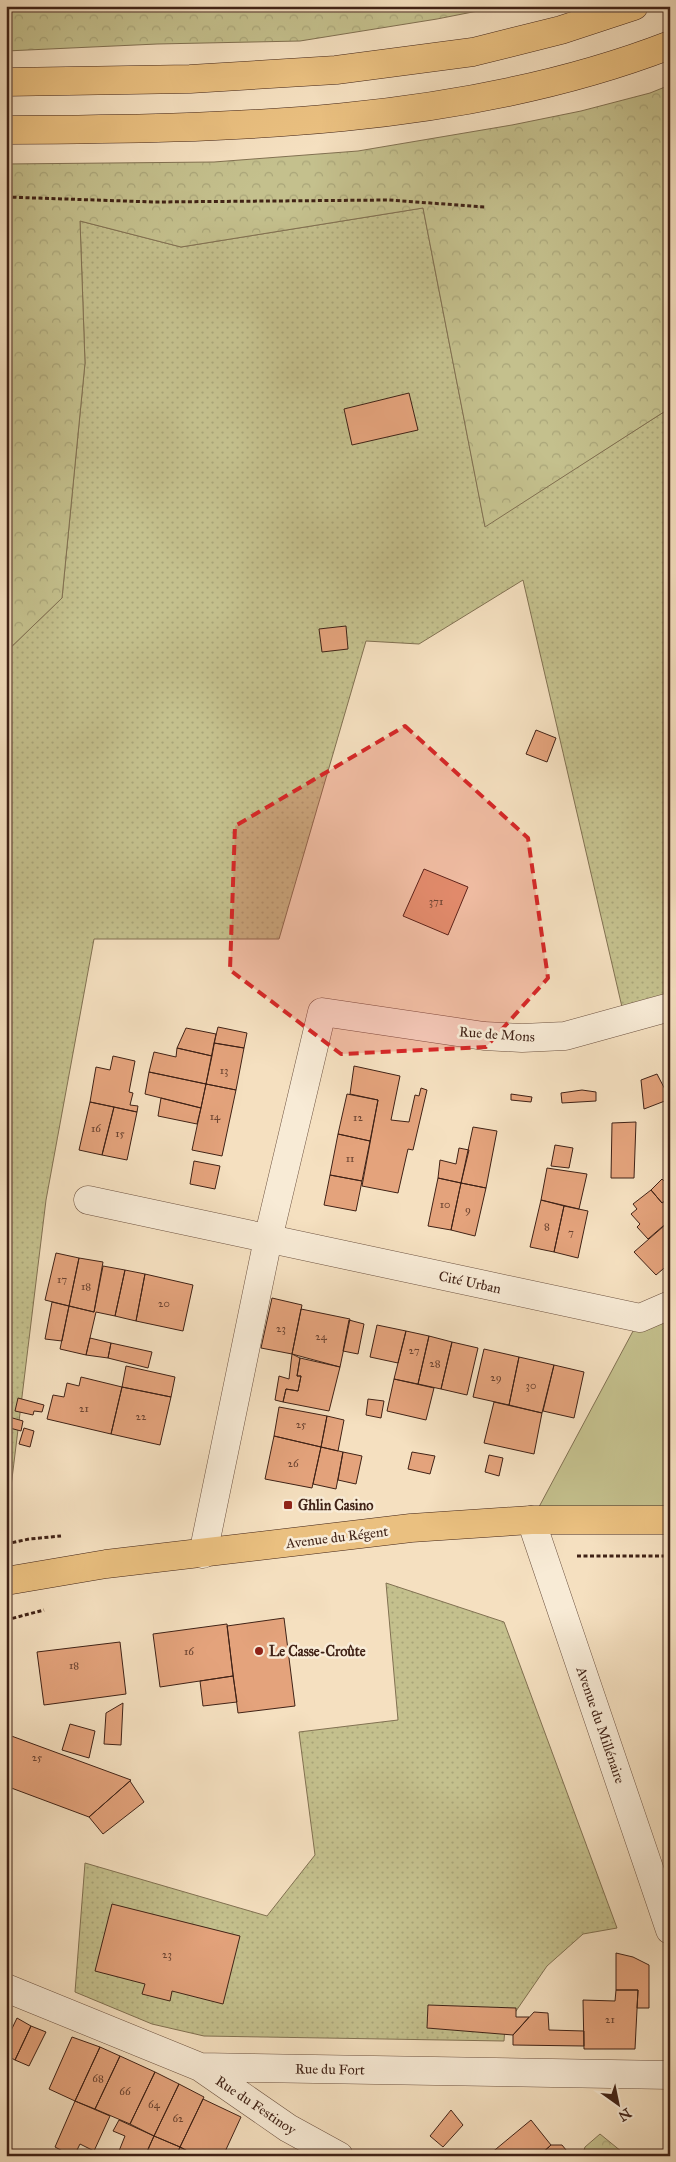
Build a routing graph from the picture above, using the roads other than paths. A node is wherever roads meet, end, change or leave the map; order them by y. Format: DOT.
graph roads {
  1 [pos="634,6"];
  2 [pos="670,45"];
  3 [pos="6,82"];
  4 [pos="6,130"];
  5 [pos="670,1007"];
  6 [pos="88,1200"];
  7 [pos="268,1238"];
  8 [pos="670,1305"];
  9 [pos="532,1520"];
  10 [pos="670,1520"];
  11 [pos="203,1554"];
  12 [pos="6,1581"];
  13 [pos="670,1930"];
  14 [pos="6,1988"];
  15 [pos="200,2068"];
  16 [pos="670,2075"];
  17 [pos="339,2156"];
  1 -- 3 [label="main road"];
  2 -- 4 [label="main road"];
  5 -- 7 [label="street, Rue de Mons"];
  6 -- 7 [label="street, Cité Urban"];
  7 -- 8 [label="street, Cité Urban"];
  7 -- 11 [label="street"];
  9 -- 10 [label="main road, Avenue du Régent"];
  9 -- 11 [label="main road, Avenue du Régent"];
  9 -- 13 [label="street, Avenue du Millénaire"];
  11 -- 12 [label="main road, Avenue du Régent"];
  14 -- 15 [label="street, Rue du Fort"];
  15 -- 16 [label="street, Rue du Fort"];
  15 -- 17 [label="street, Rue du Festinoy"];
}
